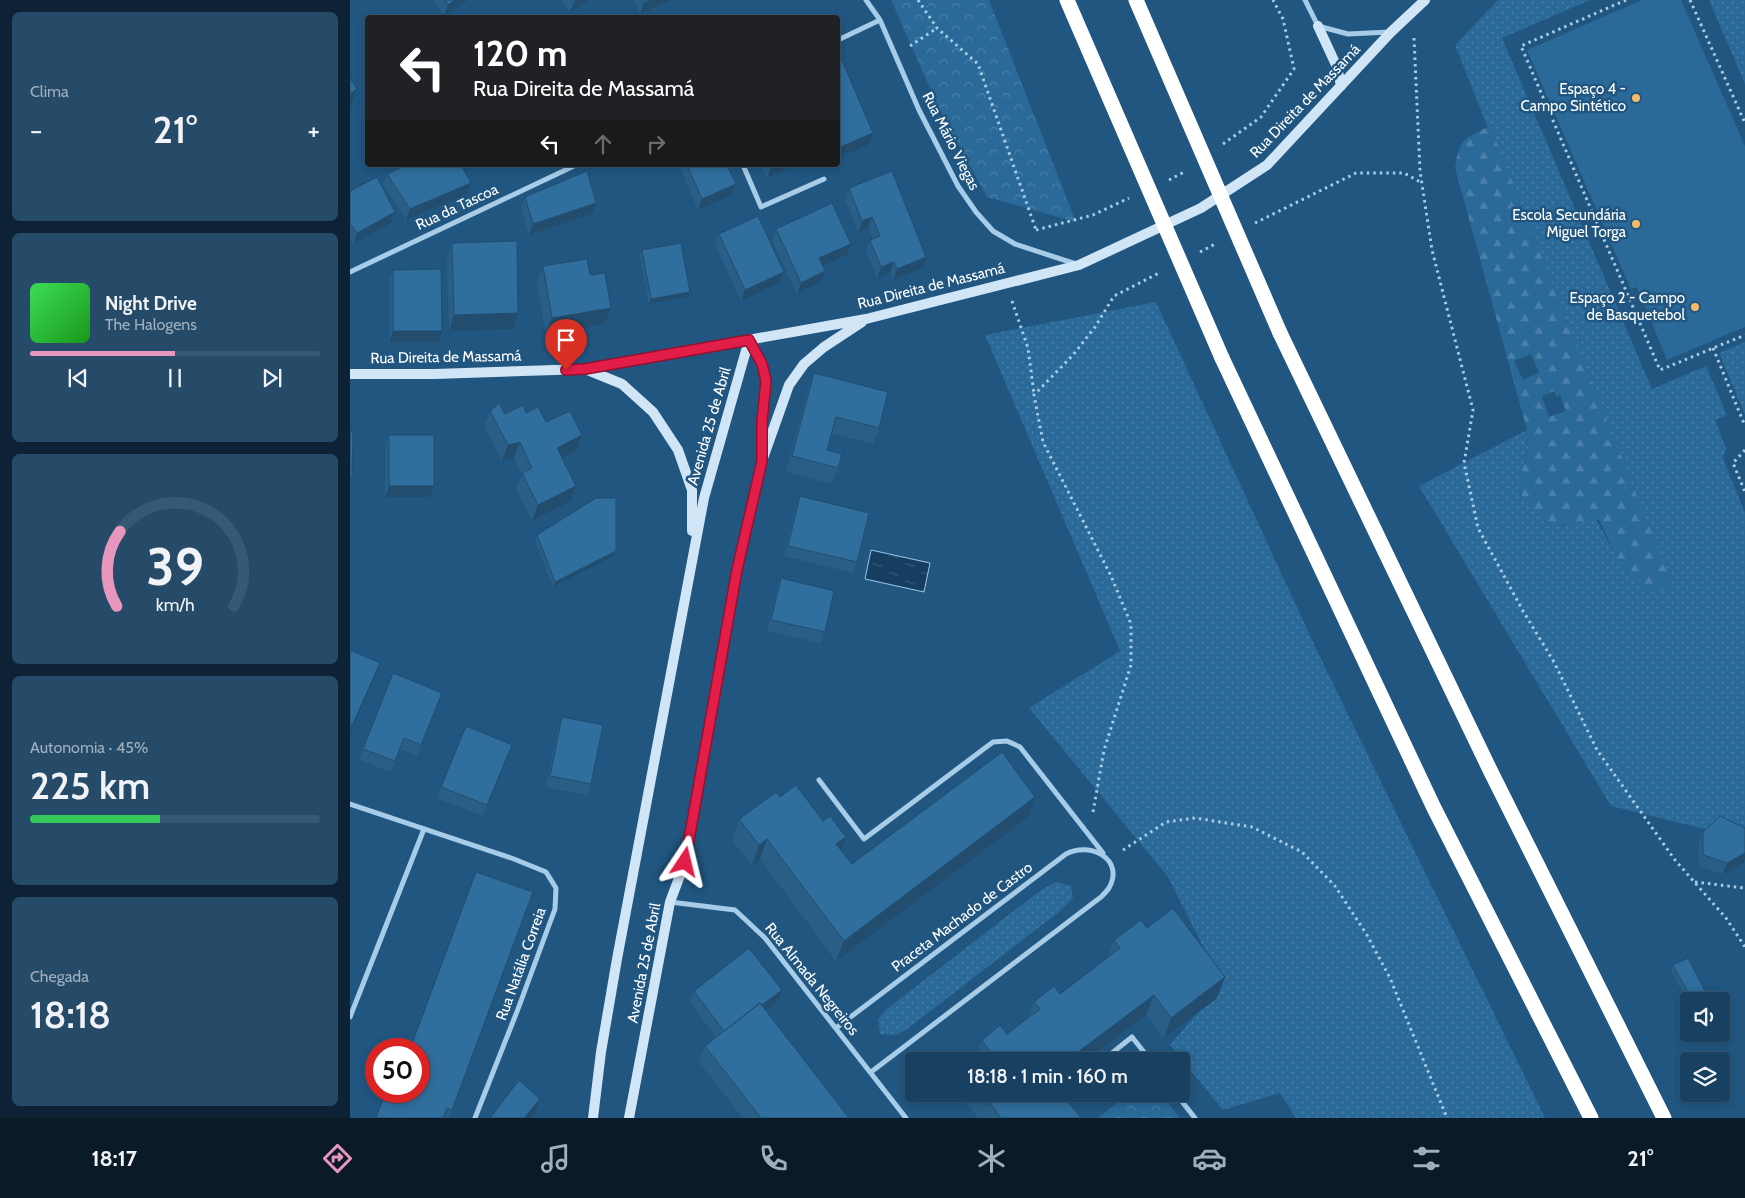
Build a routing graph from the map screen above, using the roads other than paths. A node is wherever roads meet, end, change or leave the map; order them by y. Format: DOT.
graph roads {
  1 [pos="866,0"];
  2 [pos="1067,0"];
  3 [pos="1136,0"];
  4 [pos="1305,0"];
  5 [pos="1425,0"];
  6 [pos="880,20"];
  7 [pos="1318,26"];
  8 [pos="1391,32"];
  9 [pos="840,39"];
  10 [pos="1341,86"];
  11 [pos="572,167"];
  12 [pos="744,167"];
  13 [pos="824,179"];
  14 [pos="1079,264"];
  15 [pos="350,272"];
  16 [pos="866,319"];
  17 [pos="749,340"];
  18 [pos="585,369"];
  19 [pos="350,374"];
  20 [pos="762,461"];
  21 [pos="687,585"];
  22 [pos="819,780"];
  23 [pos="350,804"];
  24 [pos="424,829"];
  25 [pos="1108,860"];
  26 [pos="670,902"];
  27 [pos="350,1017"];
  28 [pos="836,1028"];
  29 [pos="1114,1052"];
  30 [pos="1144,1052"];
  31 [pos="871,1072"];
  32 [pos="1182,1102"];
  33 [pos="475,1118"];
  34 [pos="593,1118"];
  35 [pos="629,1118"];
  36 [pos="906,1118"];
  37 [pos="1195,1118"];
  38 [pos="1591,1118"];
  39 [pos="1664,1118"];
  1 -- 6 [label="street, Rua Mário Viegas"];
  2 -- 38 [label="highway, bridge"];
  3 -- 39 [label="highway, bridge"];
  4 -- 7 [label="street"];
  5 -- 8 [label="main road, Rua Direita de Massamá"];
  6 -- 9 [label="street"];
  6 -- 14 [label="street, Rua Mário Viegas"];
  7 -- 8 [label="street"];
  7 -- 10 [label="main road"];
  8 -- 10 [label="main road, Rua Direita de Massamá"];
  10 -- 14 [label="main road, Rua Direita de Massamá"];
  11 -- 15 [label="street, Rua da Tascoa"];
  12 -- 13 [label="street"];
  14 -- 16 [label="main road, Rua Direita de Massamá"];
  16 -- 17 [label="main road, Rua Direita de Massamá"];
  16 -- 20 [label="main road, Avenida 25 de Abril"];
  17 -- 18 [label="main road, Rua Direita de Massamá"];
  17 -- 20 [label="main road, Avenida 25 de Abril"];
  17 -- 21 [label="main road, Avenida 25 de Abril"];
  18 -- 19 [label="main road, Rua Direita de Massamá"];
  18 -- 21 [label="main road, Avenida 25 de Abril"];
  20 -- 26 [label="main road, Avenida 25 de Abril"];
  21 -- 34 [label="main road, Avenida 25 de Abril"];
  22 -- 25 [label="street"];
  23 -- 24 [label="street, Rua Natália Correia"];
  24 -- 27 [label="street"];
  24 -- 33 [label="street, Rua Natália Correia"];
  25 -- 28 [label="street, Praceta Machado de Castro"];
  25 -- 31 [label="street"];
  26 -- 28 [label="street, Rua Almada Negreiros"];
  26 -- 35 [label="main road, Avenida 25 de Abril"];
  28 -- 31 [label="street, Rua Almada Negreiros"];
  29 -- 30 [label="street"];
  31 -- 36 [label="street, Rua Almada Negreiros"];
  32 -- 37 [label="street"];
}
